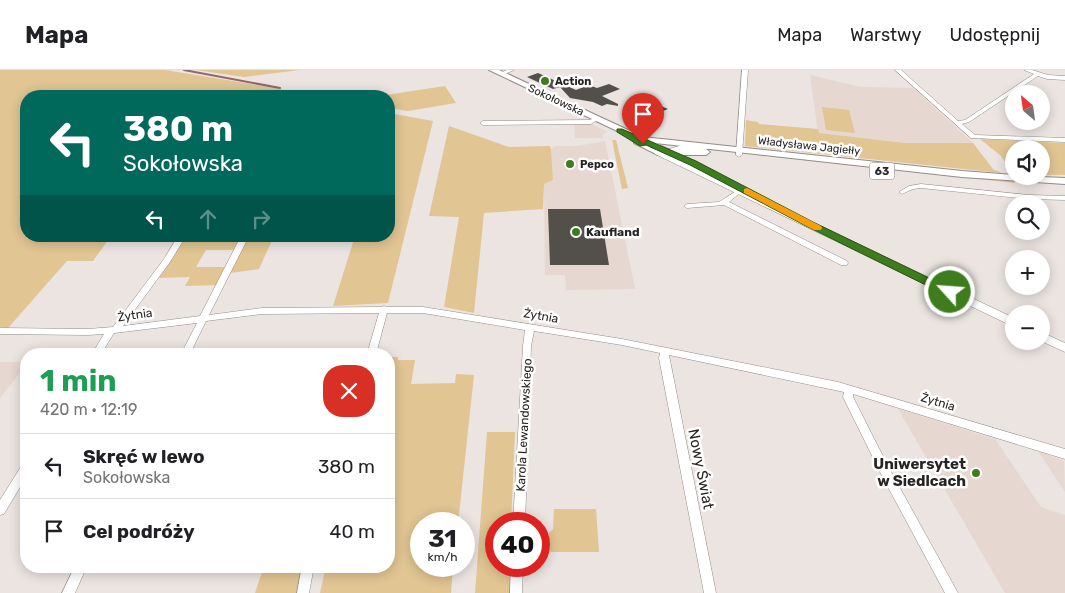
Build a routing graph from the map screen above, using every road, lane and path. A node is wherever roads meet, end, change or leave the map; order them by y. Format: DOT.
graph roads {
  1 [pos="493,70"];
  2 [pos="511,70"];
  3 [pos="745,70"];
  4 [pos="898,70"];
  5 [pos="1027,70"];
  6 [pos="501,74"];
  7 [pos="1038,74"];
  8 [pos="1065,78"];
  9 [pos="596,119"];
  10 [pos="482,123"];
  11 [pos="958,123"];
  12 [pos="620,130"];
  13 [pos="970,135"];
  14 [pos="640,139"];
  15 [pos="1065,140"];
  16 [pos="715,147"];
  17 [pos="658,152"];
  18 [pos="700,152"];
  19 [pos="739,152"];
  20 [pos="670,156"];
  21 [pos="693,163"];
  22 [pos="1065,181"];
  23 [pos="1065,187"];
  24 [pos="738,192"];
  25 [pos="902,192"];
  26 [pos="1065,198"];
  27 [pos="724,202"];
  28 [pos="687,206"];
  29 [pos="809,224"];
  30 [pos="178,242"];
  31 [pos="242,242"];
  32 [pos="844,263"];
  33 [pos="384,309"];
  34 [pos="203,317"];
  35 [pos="1005,319"];
  36 [pos="530,327"];
  37 [pos="113,330"];
  38 [pos="0,331"];
  39 [pos="1050,340"];
  40 [pos="100,348"];
  41 [pos="188,348"];
  42 [pos="373,348"];
  43 [pos="1065,348"];
  44 [pos="665,350"];
  45 [pos="849,389"];
  46 [pos="1065,454"];
  47 [pos="20,478"];
  48 [pos="0,510"];
  49 [pos="520,512"];
  50 [pos="78,573"];
  51 [pos="307,573"];
  52 [pos="517,577"];
  53 [pos="68,593"];
  54 [pos="303,593"];
  55 [pos="516,593"];
  56 [pos="710,593"];
  57 [pos="952,593"];
  1 -- 6 [label="main road, Sokołowska / 63"];
  2 -- 6 [label="street"];
  3 -- 19 [label="street"];
  4 -- 11 [label="street"];
  5 -- 7 [label="street"];
  6 -- 9 [label="main road, Sokołowska / 63"];
  7 -- 8 [label="street"];
  7 -- 11 [label="street"];
  9 -- 10 [label="street"];
  9 -- 12 [label="main road, Sokołowska / 63"];
  11 -- 13 [label="street"];
  12 -- 14 [label="main road, Sokołowska / 63"];
  12 -- 17 [label="main road, Sokołowska / 63"];
  13 -- 15 [label="street"];
  14 -- 16 [label="main road, Władysława Jagiełły / 63"];
  14 -- 20 [label="street, Sokołowska"];
  16 -- 19 [label="main road, Władysława Jagiełły / 63"];
  16 -- 20 [label="street"];
  17 -- 20 [label="main road, Władysława Jagiełły / 63"];
  18 -- 19 [label="main road, Władysława Jagiełły / 63"];
  18 -- 20 [label="main road, Władysława Jagiełły / 63"];
  18 -- 21 [label="street"];
  19 -- 22 [label="main road, Władysława Jagiełły / 63"];
  19 -- 23 [label="main road, Władysława Jagiełły / 63"];
  20 -- 21 [label="street, Sokołowska"];
  20 -- 24 [label="street, Sokołowska"];
  21 -- 29 [label="street, Sokołowska"];
  24 -- 27 [label="street"];
  24 -- 29 [label="street, Sokołowska"];
  25 -- 26 [label="street"];
  27 -- 28 [label="street"];
  27 -- 32 [label="street"];
  29 -- 35 [label="street, Sokołowska"];
  30 -- 37 [label="street"];
  31 -- 34 [label="street"];
  33 -- 34 [label="street, Żytnia"];
  33 -- 36 [label="street, Żytnia"];
  33 -- 42 [label="street"];
  34 -- 37 [label="street, Żytnia"];
  34 -- 41 [label="street"];
  36 -- 44 [label="street, Żytnia"];
  36 -- 49 [label="street, Karola Lewandowskiego"];
  37 -- 38 [label="street, Żytnia"];
  37 -- 40 [label="street"];
  39 -- 43 [label="street"];
  44 -- 45 [label="street, Żytnia"];
  44 -- 56 [label="street, Nowy Świat"];
  45 -- 46 [label="street, Żytnia"];
  45 -- 57 [label="street"];
  47 -- 48 [label="street"];
  50 -- 53 [label="street"];
  51 -- 54 [label="street"];
  52 -- 55 [label="street"];
}
